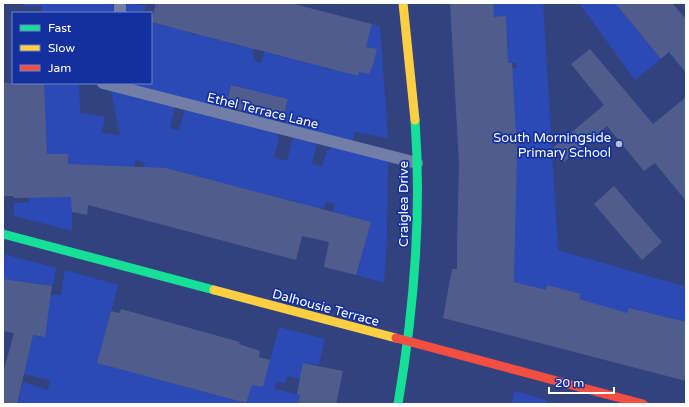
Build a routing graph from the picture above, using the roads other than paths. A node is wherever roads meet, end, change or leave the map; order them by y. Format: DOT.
graph roads {
  1 [pos="404,3"];
  2 [pos="108,84"];
  3 [pos="417,163"];
  4 [pos="3,234"];
  5 [pos="407,342"];
  6 [pos="398,404"];
  7 [pos="643,404"];
  1 -- 3 [label="street, Craiglea Drive"];
  2 -- 3 [label="lane, Ethel Terrace Lane"];
  3 -- 5 [label="street, Craiglea Drive"];
  4 -- 5 [label="street, Dalhousie Terrace"];
  5 -- 6 [label="street, Craiglea Drive"];
  5 -- 7 [label="street, Dalhousie Terrace"];
}
